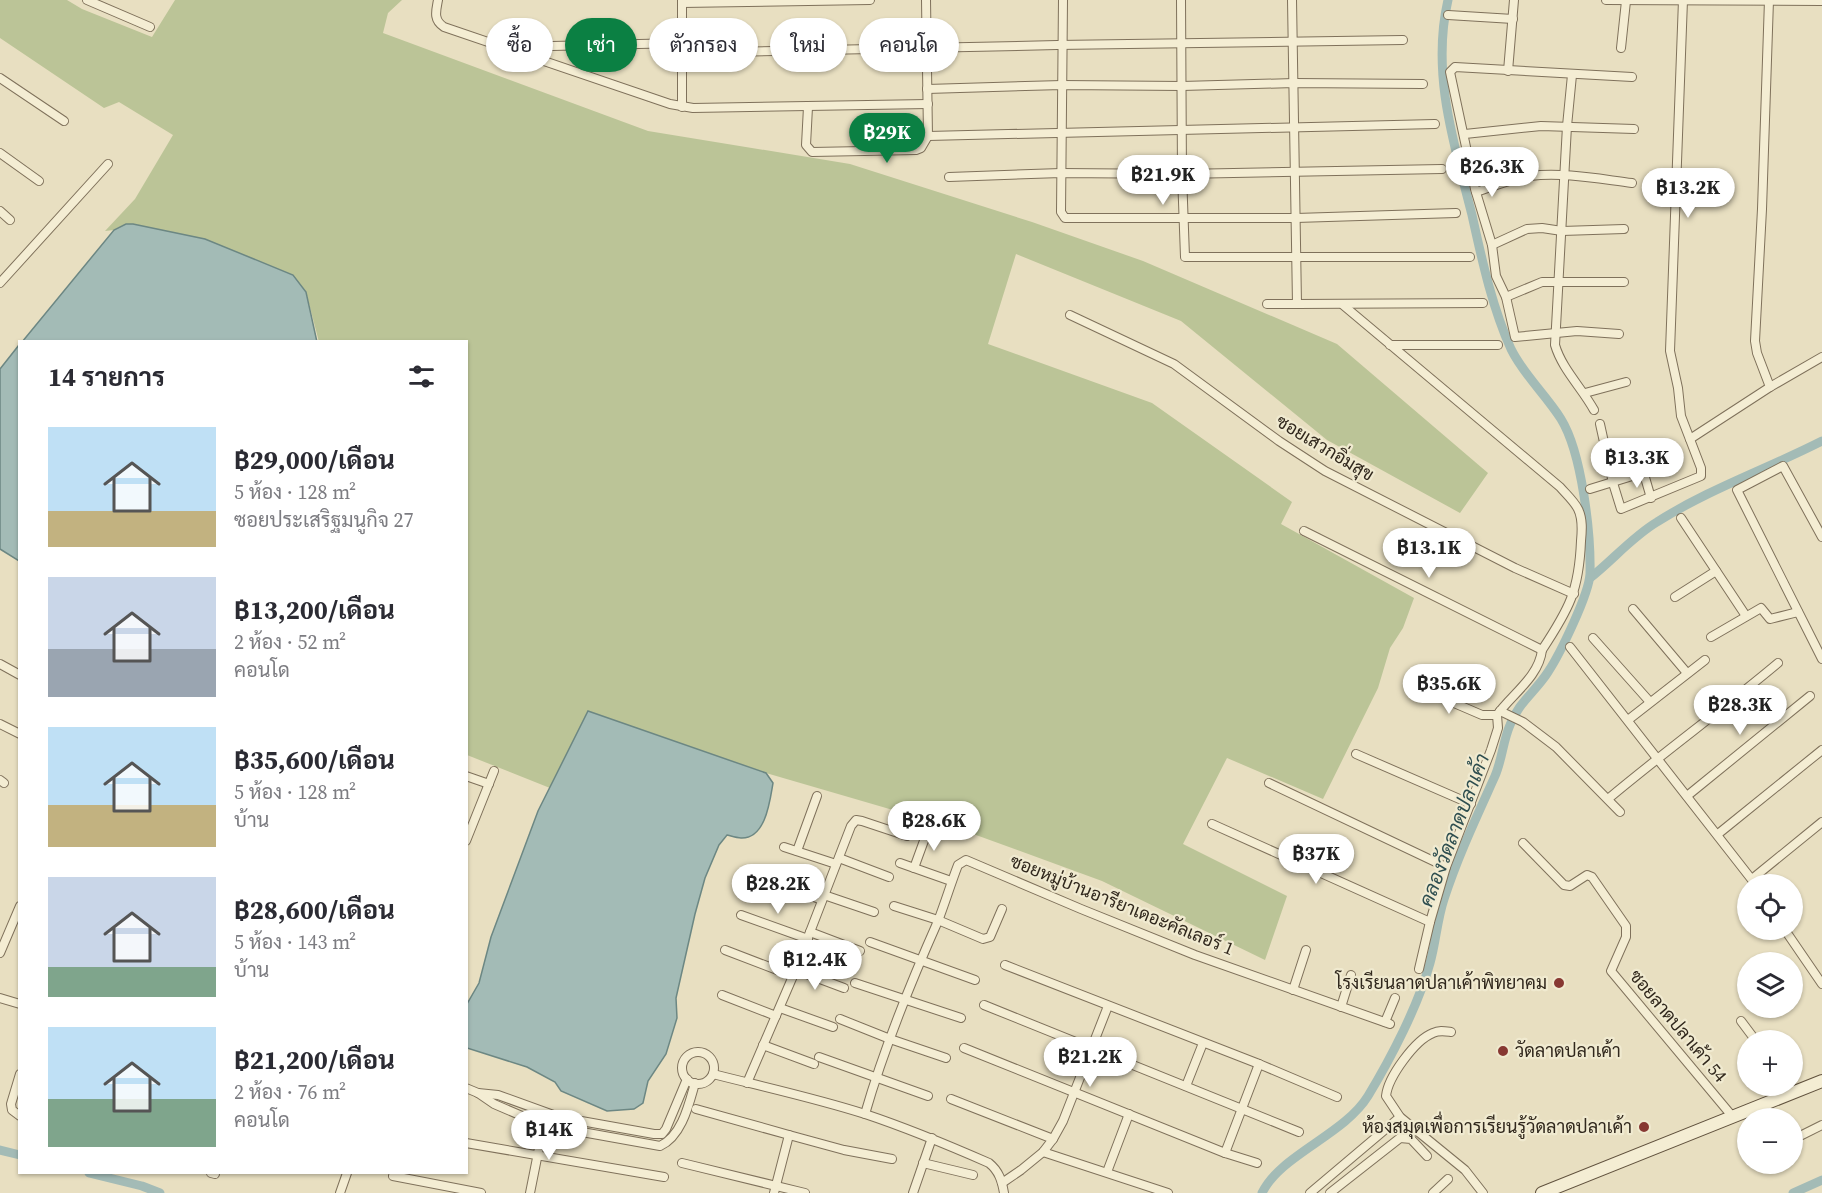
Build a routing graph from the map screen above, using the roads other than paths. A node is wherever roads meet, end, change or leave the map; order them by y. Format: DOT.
graph roads {
  1 [pos="88,0"];
  2 [pos="438,0"];
  3 [pos="870,0"];
  4 [pos="926,0"];
  5 [pos="1063,0"];
  6 [pos="1181,0"];
  7 [pos="1292,0"];
  8 [pos="1514,0"];
  9 [pos="1606,0"];
  10 [pos="1683,0"];
  11 [pos="1769,0"];
  12 [pos="1626,1"];
  13 [pos="1822,1"];
  14 [pos="682,2"];
  15 [pos="1448,15"];
  16 [pos="682,18"];
  17 [pos="926,18"];
  18 [pos="1513,19"];
  19 [pos="150,27"];
  20 [pos="1403,40"];
  21 [pos="486,41"];
  22 [pos="1293,41"];
  23 [pos="1062,44"];
  24 [pos="1181,44"];
  25 [pos="959,46"];
  26 [pos="553,47"];
  27 [pos="649,47"];
  28 [pos="1622,48"];
  29 [pos="859,49"];
  30 [pos="758,51"];
  31 [pos="553,64"];
  32 [pos="1508,71"];
  33 [pos="682,72"];
  34 [pos="927,72"];
  35 [pos="1572,75"];
  36 [pos="1632,77"];
  37 [pos="0,78"];
  38 [pos="1294,83"];
  39 [pos="1423,84"];
  40 [pos="1062,85"];
  41 [pos="1182,86"];
  42 [pos="927,89"];
  43 [pos="927,104"];
  44 [pos="682,107"];
  45 [pos="808,107"];
  46 [pos="64,121"];
  47 [pos="1435,124"];
  48 [pos="1567,126"];
  49 [pos="1293,128"];
  50 [pos="1634,129"];
  51 [pos="1182,130"];
  52 [pos="1062,133"];
  53 [pos="1465,134"];
  54 [pos="928,136"];
  55 [pos="0,153"];
  56 [pos="108,164"];
  57 [pos="1442,169"];
  58 [pos="1295,172"];
  59 [pos="1061,173"];
  60 [pos="1182,174"];
  61 [pos="1564,176"];
  62 [pos="949,177"];
  63 [pos="39,181"];
  64 [pos="1632,183"];
  65 [pos="1476,192"];
  66 [pos="0,211"];
  67 [pos="1456,213"];
  68 [pos="1296,218"];
  69 [pos="1185,219"];
  70 [pos="10,220"];
  71 [pos="1624,229"];
  72 [pos="1562,231"];
  73 [pos="1492,245"];
  74 [pos="1470,257"];
  75 [pos="1296,258"];
  76 [pos="1559,282"];
  77 [pos="1624,282"];
  78 [pos="0,283"];
  79 [pos="1506,297"];
  80 [pos="1483,303"];
  81 [pos="1267,304"];
  82 [pos="1297,304"];
  83 [pos="1343,304"];
  84 [pos="1070,315"];
  85 [pos="1555,333"];
  86 [pos="1619,334"];
  87 [pos="1390,345"];
  88 [pos="1498,345"];
  89 [pos="1822,357"];
  90 [pos="1626,382"];
  91 [pos="1770,387"];
  92 [pos="1585,393"];
  93 [pos="1594,410"];
  94 [pos="1600,424"];
  95 [pos="1690,439"];
  96 [pos="1613,483"];
  97 [pos="1590,489"];
  98 [pos="1651,498"];
  99 [pos="1681,518"];
  100 [pos="1304,531"];
  101 [pos="1822,537"];
  102 [pos="1716,571"];
  103 [pos="1574,594"];
  104 [pos="1675,597"];
  105 [pos="1633,609"];
  106 [pos="1798,612"];
  107 [pos="1746,616"];
  108 [pos="1711,637"];
  109 [pos="1593,638"];
  110 [pos="1570,647"];
  111 [pos="1542,650"];
  112 [pos="1822,659"];
  113 [pos="1706,660"];
  114 [pos="1778,663"];
  115 [pos="0,664"];
  116 [pos="1687,673"];
  117 [pos="18,674"];
  118 [pos="1412,679"];
  119 [pos="1810,696"];
  120 [pos="1650,702"];
  121 [pos="1500,713"];
  122 [pos="1628,720"];
  123 [pos="0,724"];
  124 [pos="18,733"];
  125 [pos="1822,750"];
  126 [pos="1356,754"];
  127 [pos="1657,758"];
  128 [pos="494,771"];
  129 [pos="468,777"];
  130 [pos="1269,783"];
  131 [pos="489,784"];
  132 [pos="817,796"];
  133 [pos="1687,796"];
  134 [pos="1608,799"];
  135 [pos="1471,804"];
  136 [pos="1620,812"];
  137 [pos="1822,822"];
  138 [pos="1212,824"];
  139 [pos="469,825"];
  140 [pos="929,827"];
  141 [pos="1718,834"];
  142 [pos="908,836"];
  143 [pos="1523,843"];
  144 [pos="784,847"];
  145 [pos="797,851"];
  146 [pos="837,861"];
  147 [pos="900,863"];
  148 [pos="1446,867"];
  149 [pos="914,868"];
  150 [pos="1748,874"];
  151 [pos="1763,874"];
  152 [pos="762,877"];
  153 [pos="889,877"];
  154 [pos="951,881"];
  155 [pos="823,897"];
  156 [pos="894,906"];
  157 [pos="1002,909"];
  158 [pos="18,911"];
  159 [pos="874,912"];
  160 [pos="741,915"];
  161 [pos="938,920"];
  162 [pos="1430,922"];
  163 [pos="809,936"];
  164 [pos="1792,940"];
  165 [pos="870,942"];
  166 [pos="725,950"];
  167 [pos="1306,950"];
  168 [pos="860,951"];
  169 [pos="0,953"];
  170 [pos="921,959"];
  171 [pos="1005,965"];
  172 [pos="1419,969"];
  173 [pos="794,973"];
  174 [pos="1351,975"];
  175 [pos="975,980"];
  176 [pos="855,983"];
  177 [pos="1822,984"];
  178 [pos="844,988"];
  179 [pos="1293,990"];
  180 [pos="722,995"];
  181 [pos="0,998"];
  182 [pos="1395,998"];
  183 [pos="905,1000"];
  184 [pos="18,1003"];
  185 [pos="984,1005"];
  186 [pos="1107,1006"];
  187 [pos="1341,1007"];
  188 [pos="778,1012"];
  189 [pos="840,1018"];
  190 [pos="961,1018"];
  191 [pos="1741,1022"];
  192 [pos="832,1027"];
  193 [pos="1747,1030"];
  194 [pos="1451,1032"];
  195 [pos="890,1039"];
  196 [pos="1203,1043"];
  197 [pos="764,1045"];
  198 [pos="964,1048"];
  199 [pos="1091,1048"];
  200 [pos="946,1058"];
  201 [pos="1259,1064"];
  202 [pos="713,1074"];
  203 [pos="687,1078"];
  204 [pos="875,1078"];
  205 [pos="18,1081"];
  206 [pos="1822,1081"];
  207 [pos="695,1083"];
  208 [pos="747,1083"];
  209 [pos="1186,1086"];
  210 [pos="1803,1086"];
  211 [pos="468,1089"];
  212 [pos="478,1092"];
  213 [pos="1074,1093"];
  214 [pos="928,1096"];
  215 [pos="1777,1096"];
  216 [pos="1337,1097"];
  217 [pos="951,1099"];
  218 [pos="1243,1108"];
  219 [pos="696,1109"];
  220 [pos="546,1113"];
  221 [pos="18,1114"];
  222 [pos="865,1114"];
  223 [pos="1129,1114"];
  224 [pos="1732,1116"];
  225 [pos="1400,1117"];
  226 [pos="543,1125"];
  227 [pos="1822,1125"];
  228 [pos="1299,1132"];
  229 [pos="1803,1134"];
  230 [pos="789,1135"];
  231 [pos="932,1138"];
  232 [pos="1053,1139"];
  233 [pos="468,1143"];
  234 [pos="1043,1152"];
  235 [pos="1225,1153"];
  236 [pos="537,1155"];
  237 [pos="1427,1156"];
  238 [pos="892,1160"];
  239 [pos="682,1163"];
  240 [pos="923,1163"];
  241 [pos="1257,1163"];
  242 [pos="1107,1172"];
  243 [pos="347,1174"];
  244 [pos="973,1175"];
  245 [pos="393,1176"];
  246 [pos="663,1177"];
  247 [pos="1448,1179"];
  248 [pos="1002,1183"];
  249 [pos="775,1190"];
  250 [pos="455,1191"];
  251 [pos="340,1193"];
  252 [pos="481,1193"];
  253 [pos="530,1193"];
  254 [pos="806,1193"];
  255 [pos="913,1193"];
  256 [pos="1004,1193"];
  257 [pos="1168,1193"];
  258 [pos="1310,1193"];
  259 [pos="1330,1193"];
  260 [pos="1432,1193"];
  261 [pos="1483,1193"];
  262 [pos="1542,1193"];
  1 -- 19 [label="street"];
  2 -- 21 [label="street"];
  3 -- 14 [label="street"];
  4 -- 17 [label="street"];
  5 -- 23 [label="street"];
  6 -- 24 [label="street"];
  7 -- 22 [label="street"];
  8 -- 18 [label="street"];
  9 -- 12 [label="street"];
  10 -- 11 [label="street"];
  10 -- 12 [label="street"];
  10 -- 95 [label="street"];
  11 -- 13 [label="street"];
  11 -- 91 [label="street"];
  12 -- 28 [label="street"];
  14 -- 16 [label="street"];
  15 -- 18 [label="street"];
  18 -- 32 [label="street"];
  20 -- 22 [label="street"];
  22 -- 24 [label="street"];
  22 -- 38 [label="street"];
  23 -- 24 [label="street"];
  23 -- 25 [label="street"];
  23 -- 40 [label="street"];
  24 -- 41 [label="street"];
  26 -- 27 [label="street"];
  29 -- 30 [label="street"];
  31 -- 44 [label="street"];
  32 -- 35 [label="street"];
  32 -- 53 [label="street"];
  33 -- 44 [label="street"];
  34 -- 42 [label="street"];
  35 -- 36 [label="street"];
  35 -- 48 [label="street"];
  37 -- 46 [label="street"];
  38 -- 39 [label="street"];
  38 -- 41 [label="street"];
  38 -- 49 [label="street"];
  40 -- 41 [label="street"];
  40 -- 42 [label="street"];
  40 -- 52 [label="street"];
  41 -- 51 [label="street"];
  42 -- 43 [label="street"];
  43 -- 45 [label="street"];
  43 -- 54 [label="street"];
  44 -- 45 [label="street"];
  45 -- 54 [label="street"];
  47 -- 49 [label="street"];
  48 -- 50 [label="street"];
  48 -- 53 [label="street"];
  48 -- 61 [label="street"];
  49 -- 51 [label="street"];
  49 -- 58 [label="street"];
  51 -- 52 [label="street"];
  51 -- 60 [label="street"];
  52 -- 54 [label="street"];
  52 -- 59 [label="street"];
  53 -- 65 [label="street"];
  55 -- 63 [label="street"];
  56 -- 78 [label="street"];
  57 -- 58 [label="street"];
  58 -- 60 [label="street"];
  58 -- 68 [label="street"];
  59 -- 60 [label="street"];
  59 -- 62 [label="street"];
  59 -- 69 [label="street"];
  60 -- 69 [label="street"];
  61 -- 64 [label="street"];
  61 -- 65 [label="street"];
  61 -- 72 [label="street"];
  65 -- 73 [label="street"];
  66 -- 70 [label="street"];
  67 -- 68 [label="street"];
  68 -- 69 [label="street"];
  68 -- 75 [label="street"];
  69 -- 75 [label="street"];
  71 -- 72 [label="street"];
  72 -- 73 [label="street"];
  72 -- 76 [label="street"];
  73 -- 79 [label="street"];
  74 -- 75 [label="street"];
  75 -- 82 [label="street"];
  76 -- 77 [label="street"];
  76 -- 79 [label="street"];
  76 -- 85 [label="street"];
  79 -- 85 [label="street"];
  80 -- 83 [label="street"];
  81 -- 82 [label="street"];
  82 -- 83 [label="street"];
  83 -- 87 [label="street"];
  84 -- 103 [label="street, ซอยเสวกอิ่มสุข"];
  85 -- 86 [label="street"];
  85 -- 92 [label="street"];
  87 -- 88 [label="street"];
  87 -- 103 [label="street"];
  89 -- 91 [label="street"];
  90 -- 92 [label="street"];
  91 -- 95 [label="street"];
  92 -- 93 [label="street"];
  94 -- 96 [label="street"];
  95 -- 98 [label="street"];
  96 -- 97 [label="street"];
  96 -- 98 [label="street"];
  96 -- 98 [label="street"];
  99 -- 102 [label="street"];
  100 -- 111 [label="street"];
  101 -- 106 [label="street"];
  102 -- 104 [label="street"];
  102 -- 107 [label="street"];
  103 -- 111 [label="street"];
  105 -- 116 [label="street"];
  106 -- 107 [label="street"];
  106 -- 112 [label="street"];
  107 -- 108 [label="street"];
  109 -- 120 [label="street"];
  110 -- 122 [label="street"];
  111 -- 121 [label="street"];
  113 -- 116 [label="street"];
  114 -- 127 [label="street"];
  115 -- 117 [label="street"];
  116 -- 120 [label="street"];
  118 -- 121 [label="street"];
  119 -- 133 [label="street"];
  120 -- 122 [label="street"];
  121 -- 134 [label="street"];
  121 -- 135 [label="street"];
  122 -- 127 [label="street"];
  123 -- 124 [label="street"];
  125 -- 141 [label="street"];
  126 -- 135 [label="street"];
  127 -- 133 [label="street"];
  127 -- 134 [label="street"];
  128 -- 131 [label="street"];
  129 -- 131 [label="street"];
  130 -- 148 [label="street"];
  131 -- 139 [label="street"];
  132 -- 145 [label="street"];
  133 -- 141 [label="street"];
  134 -- 136 [label="street"];
  135 -- 148 [label="street"];
  137 -- 151 [label="street"];
  138 -- 162 [label="street"];
  140 -- 149 [label="street"];
  141 -- 150 [label="street"];
  142 -- 146 [label="street"];
  143 -- 224 [label="street, ซอยลาดปลาเค้า 54"];
  144 -- 145 [label="street"];
  145 -- 146 [label="street"];
  146 -- 153 [label="street"];
  146 -- 155 [label="street"];
  147 -- 149 [label="street"];
  148 -- 162 [label="street"];
  149 -- 154 [label="street"];
  152 -- 155 [label="street"];
  154 -- 161 [label="street, ซอยหมู่บ้านอารียาเดอะคัลเลอร์ 1"];
  154 -- 179 [label="street, ซอยหมู่บ้านอารียาเดอะคัลเลอร์ 1"];
  155 -- 159 [label="street"];
  155 -- 163 [label="street"];
  156 -- 161 [label="street"];
  157 -- 161 [label="street"];
  158 -- 169 [label="street"];
  160 -- 163 [label="street"];
  161 -- 170 [label="street, ซอยหมู่บ้านอารียาเดอะคัลเลอร์ 1"];
  162 -- 172 [label="street"];
  163 -- 168 [label="street"];
  163 -- 173 [label="street"];
  164 -- 177 [label="street"];
  165 -- 170 [label="street"];
  166 -- 173 [label="street"];
  167 -- 179 [label="street"];
  170 -- 175 [label="street"];
  170 -- 183 [label="street, ซอยหมู่บ้านอารียาเดอะคัลเลอร์ 1"];
  171 -- 186 [label="street"];
  173 -- 178 [label="street"];
  173 -- 188 [label="street"];
  174 -- 187 [label="street"];
  176 -- 183 [label="street"];
  179 -- 187 [label="street, ซอยหมู่บ้านอารียาเดอะคัลเลอร์ 1"];
  180 -- 188 [label="street"];
  181 -- 184 [label="street"];
  182 -- 187 [label="street, ซอยหมู่บ้านอารียาเดอะคัลเลอร์ 1"];
  183 -- 190 [label="street"];
  183 -- 195 [label="street, ซอยหมู่บ้านอารียาเดอะคัลเลอร์ 1"];
  185 -- 199 [label="street"];
  186 -- 196 [label="street"];
  186 -- 199 [label="street"];
  188 -- 192 [label="street"];
  188 -- 197 [label="street"];
  189 -- 195 [label="street"];
  191 -- 193 [label="street"];
  194 -- 225 [label="street"];
  195 -- 200 [label="street"];
  195 -- 204 [label="street, ซอยหมู่บ้านอารียาเดอะคัลเลอร์ 1"];
  196 -- 201 [label="street"];
  196 -- 209 [label="street"];
  197 -- 204 [label="street"];
  197 -- 208 [label="street"];
  198 -- 213 [label="street"];
  199 -- 209 [label="street"];
  199 -- 213 [label="street"];
  201 -- 216 [label="street"];
  201 -- 218 [label="street"];
  202 -- 203 [label="street"];
  202 -- 207 [label="street"];
  202 -- 208 [label="street"];
  203 -- 207 [label="street"];
  203 -- 220 [label="street"];
  204 -- 214 [label="street"];
  204 -- 222 [label="street, ซอยหมู่บ้านอารียาเดอะคัลเลอร์ 1"];
  205 -- 221 [label="street"];
  206 -- 210 [label="main road"];
  207 -- 226 [label="street"];
  208 -- 222 [label="street"];
  209 -- 218 [label="street"];
  211 -- 212 [label="street"];
  212 -- 220 [label="street"];
  212 -- 226 [label="street"];
  213 -- 223 [label="street"];
  213 -- 232 [label="street"];
  215 -- 224 [label="main road"];
  217 -- 232 [label="street"];
  218 -- 228 [label="street"];
  218 -- 235 [label="street"];
  219 -- 230 [label="street"];
  220 -- 226 [label="street"];
  222 -- 231 [label="street"];
  223 -- 235 [label="street"];
  223 -- 242 [label="street"];
  224 -- 262 [label="main road"];
  225 -- 258 [label="street"];
  225 -- 261 [label="street"];
  226 -- 236 [label="street"];
  227 -- 229 [label="street"];
  230 -- 238 [label="street"];
  230 -- 249 [label="street"];
  231 -- 240 [label="street"];
  231 -- 248 [label="street"];
  232 -- 234 [label="street"];
  233 -- 236 [label="street"];
  234 -- 242 [label="street"];
  234 -- 248 [label="street"];
  235 -- 241 [label="street"];
  236 -- 246 [label="street"];
  236 -- 253 [label="street"];
  237 -- 259 [label="street"];
  239 -- 249 [label="street"];
  240 -- 244 [label="street"];
  240 -- 255 [label="street"];
  242 -- 257 [label="street"];
  243 -- 251 [label="street"];
  245 -- 250 [label="street"];
  247 -- 260 [label="street"];
  248 -- 256 [label="street"];
  249 -- 254 [label="street"];
  250 -- 252 [label="street"];
}
